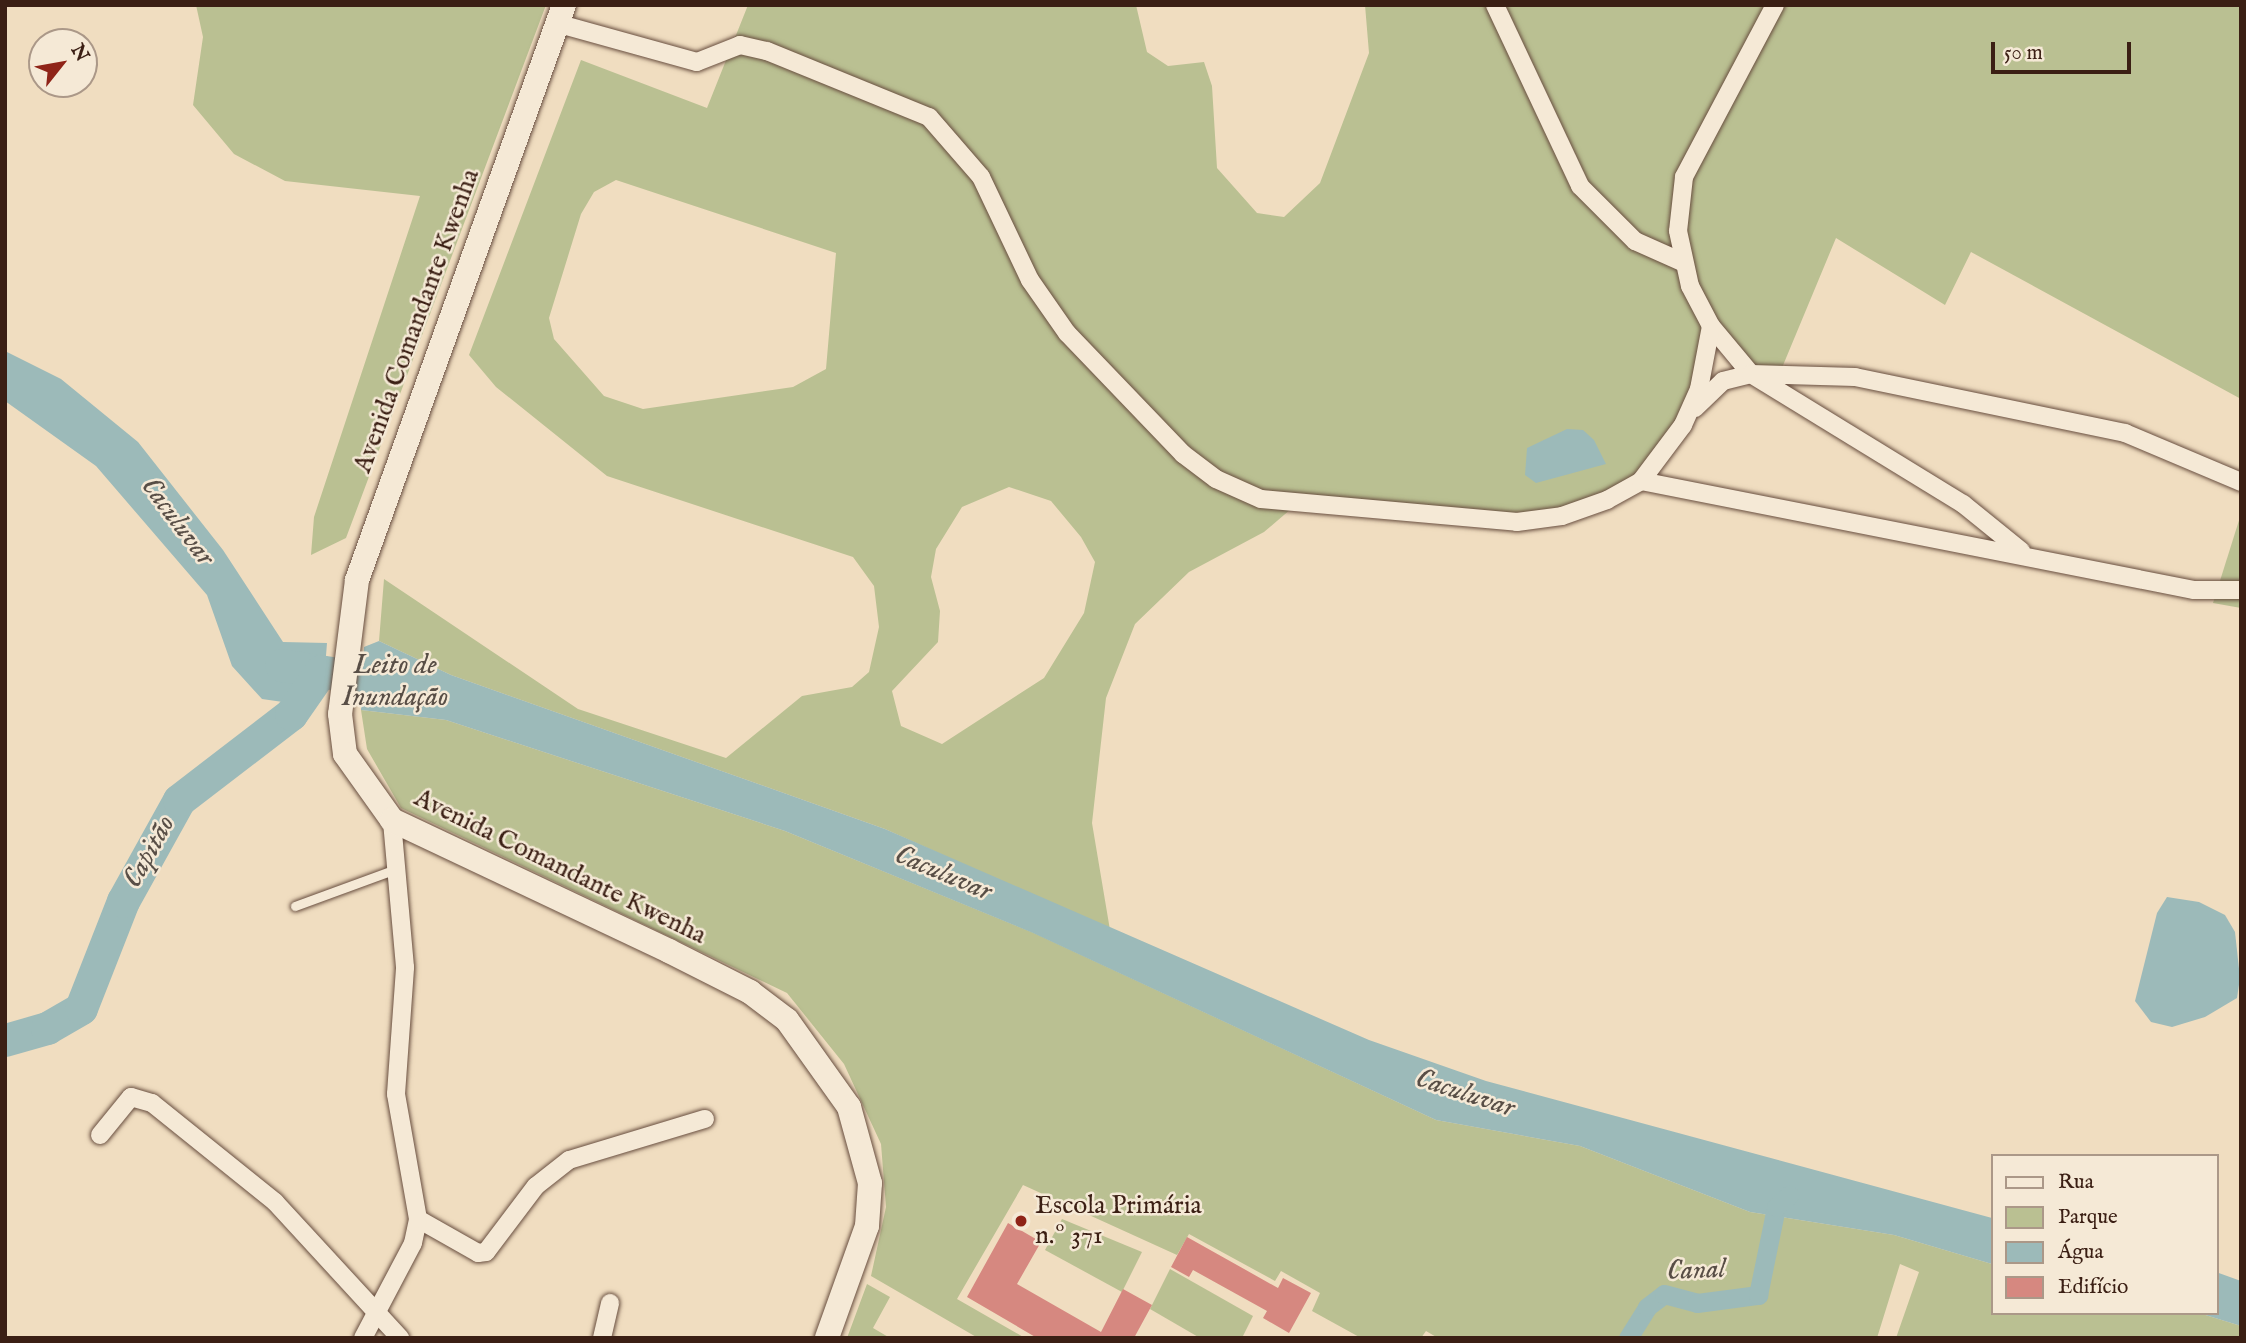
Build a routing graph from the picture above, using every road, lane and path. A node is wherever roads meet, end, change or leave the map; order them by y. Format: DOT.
graph roads {
  1 [pos="1495,5"];
  2 [pos="1775,5"];
  3 [pos="560,14"];
  4 [pos="1682,262"];
  5 [pos="1711,326"];
  6 [pos="1751,374"];
  7 [pos="1683,425"];
  8 [pos="1641,481"];
  9 [pos="2241,482"];
  10 [pos="2021,551"];
  11 [pos="2241,590"];
  12 [pos="392,820"];
  13 [pos="396,869"];
  14 [pos="295,906"];
  15 [pos="705,1119"];
  16 [pos="100,1135"];
  17 [pos="418,1219"];
  18 [pos="610,1303"];
  19 [pos="376,1312"];
  20 [pos="363,1338"];
  21 [pos="400,1338"];
  22 [pos="602,1338"];
  23 [pos="827,1338"];
  1 -- 4 [label="street"];
  2 -- 4 [label="street"];
  3 -- 8 [label="street"];
  3 -- 12 [label="main road, Avenida Comandante Kwenha"];
  4 -- 5 [label="street"];
  5 -- 6 [label="street"];
  5 -- 7 [label="street"];
  6 -- 7 [label="street"];
  6 -- 9 [label="street"];
  6 -- 10 [label="street"];
  7 -- 8 [label="street"];
  8 -- 10 [label="street"];
  10 -- 11 [label="street"];
  12 -- 13 [label="street"];
  12 -- 23 [label="main road, Avenida Comandante Kwenha"];
  13 -- 14 [label="lane"];
  13 -- 17 [label="street"];
  15 -- 17 [label="street"];
  16 -- 19 [label="street"];
  17 -- 19 [label="street"];
  18 -- 22 [label="street"];
  19 -- 20 [label="street"];
  19 -- 21 [label="street"];
}
